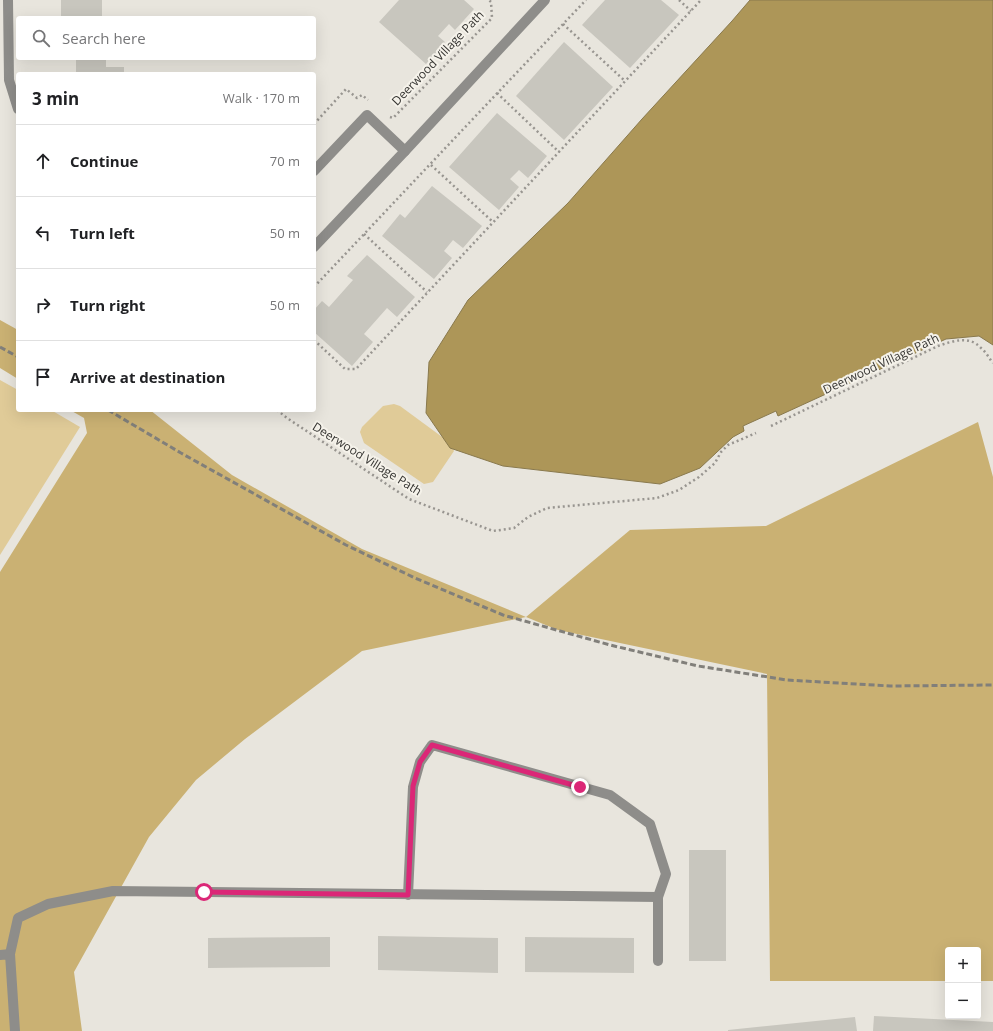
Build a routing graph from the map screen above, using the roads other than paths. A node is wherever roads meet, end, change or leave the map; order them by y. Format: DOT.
graph roads {
  1 [pos="8,0"];
  2 [pos="540,2"];
  3 [pos="16,103"];
  4 [pos="405,151"];
  5 [pos="316,169"];
  6 [pos="316,245"];
  7 [pos="408,895"];
  8 [pos="658,897"];
  9 [pos="5,954"];
  10 [pos="658,961"];
  11 [pos="15,1031"];
  1 -- 3 [label="street"];
  2 -- 4 [label="street"];
  4 -- 5 [label="street"];
  4 -- 6 [label="street"];
  7 -- 8 [label="street"];
  7 -- 8 [label="street"];
  7 -- 9 [label="street"];
  8 -- 10 [label="street"];
  9 -- 11 [label="street"];
}
